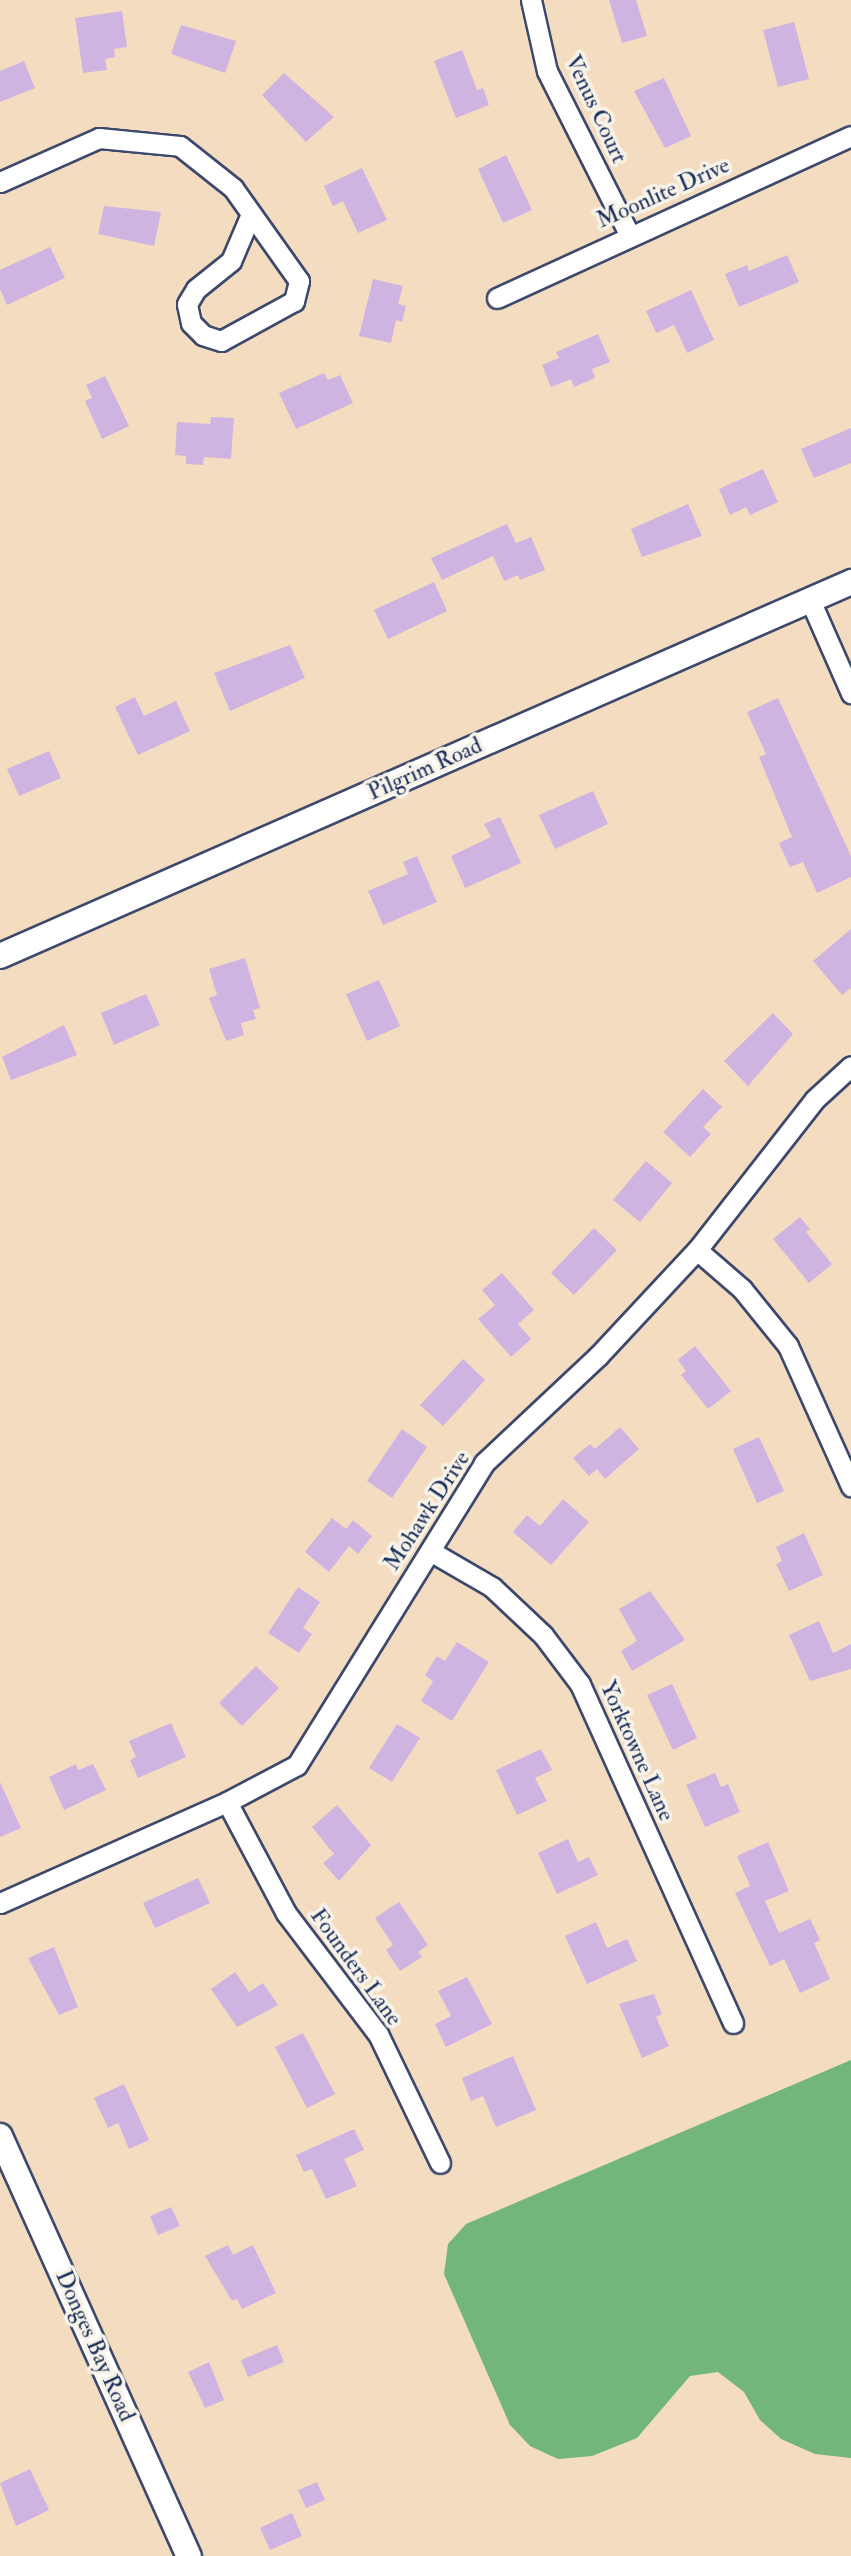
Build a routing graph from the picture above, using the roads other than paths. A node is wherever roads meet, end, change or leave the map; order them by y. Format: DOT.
graph roads {
  1 [pos="531,0"];
  2 [pos="851,135"];
  3 [pos="0,182"];
  4 [pos="251,214"];
  5 [pos="629,234"];
  6 [pos="497,298"];
  7 [pos="851,582"];
  8 [pos="810,600"];
  9 [pos="851,693"];
  10 [pos="0,956"];
  11 [pos="851,1066"];
  12 [pos="697,1250"];
  13 [pos="851,1486"];
  14 [pos="430,1551"];
  15 [pos="227,1802"];
  16 [pos="0,1903"];
  17 [pos="733,2023"];
  18 [pos="0,2136"];
  19 [pos="440,2163"];
  20 [pos="189,2556"];
  1 -- 5 [label="street, Venus Court"];
  2 -- 5 [label="street, Moonlite Drive"];
  3 -- 4 [label="street"];
  4 -- 4 [label="street"];
  5 -- 6 [label="street, Moonlite Drive"];
  7 -- 8 [label="street, Pilgrim Road"];
  8 -- 9 [label="street"];
  8 -- 10 [label="street, Pilgrim Road"];
  11 -- 12 [label="street, Mohawk Drive"];
  12 -- 13 [label="street"];
  12 -- 14 [label="street, Mohawk Drive"];
  14 -- 15 [label="street, Mohawk Drive"];
  14 -- 17 [label="street, Yorktowne Lane"];
  15 -- 16 [label="street, Mohawk Drive"];
  15 -- 19 [label="street, Founders Lane"];
  18 -- 20 [label="street, Donges Bay Road"];
}
